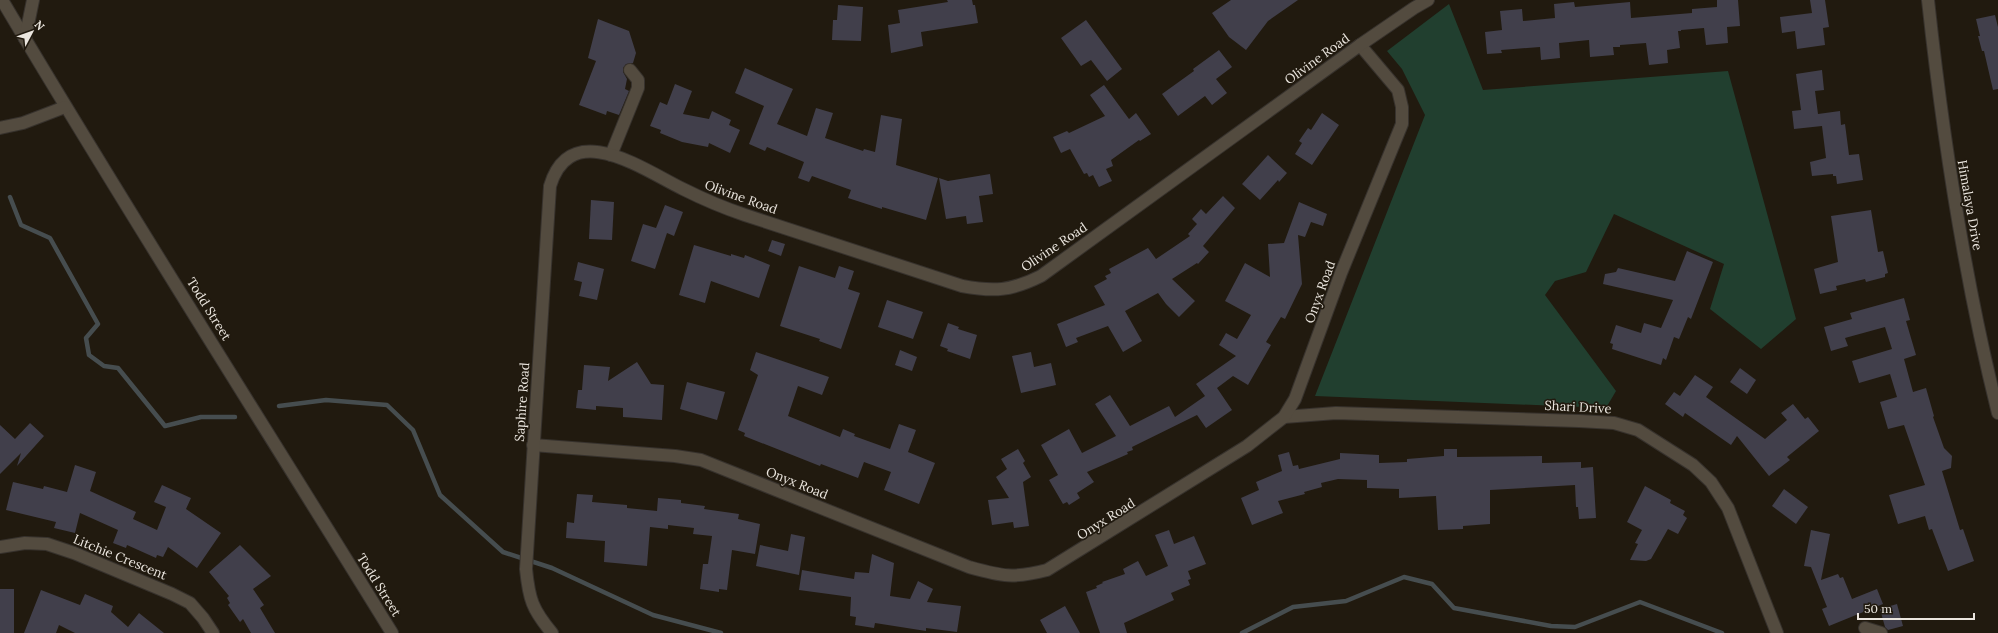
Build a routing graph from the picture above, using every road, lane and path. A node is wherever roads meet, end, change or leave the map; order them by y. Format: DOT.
graph roads {
  1 [pos="2,0"];
  2 [pos="32,0"];
  3 [pos="1428,0"];
  4 [pos="1928,0"];
  5 [pos="25,39"];
  6 [pos="1360,45"];
  7 [pos="630,70"];
  8 [pos="65,108"];
  9 [pos="0,128"];
  10 [pos="611,155"];
  11 [pos="558,168"];
  12 [pos="1998,414"];
  13 [pos="1284,417"];
  14 [pos="533,445"];
  15 [pos="0,547"];
  16 [pos="1865,628"];
  17 [pos="213,633"];
  18 [pos="392,633"];
  19 [pos="552,633"];
  20 [pos="1777,633"];
  21 [pos="1881,633"];
  1 -- 5 [label="street, Todd Street"];
  2 -- 5 [label="street"];
  3 -- 6 [label="street, Olivine Road"];
  4 -- 12 [label="street, Himalaya Drive"];
  5 -- 8 [label="street, Todd Street"];
  6 -- 10 [label="street, Olivine Road"];
  6 -- 13 [label="street, Onyx Road"];
  7 -- 10 [label="street"];
  8 -- 9 [label="street"];
  8 -- 18 [label="street, Todd Street"];
  10 -- 11 [label="street, Olivine Road"];
  11 -- 14 [label="street, Saphire Road"];
  13 -- 14 [label="street, Onyx Road"];
  13 -- 20 [label="street, Shari Drive"];
  14 -- 19 [label="street, Saphire Road"];
  15 -- 17 [label="street, Litchie Crescent"];
  16 -- 21 [label="street"];
}
